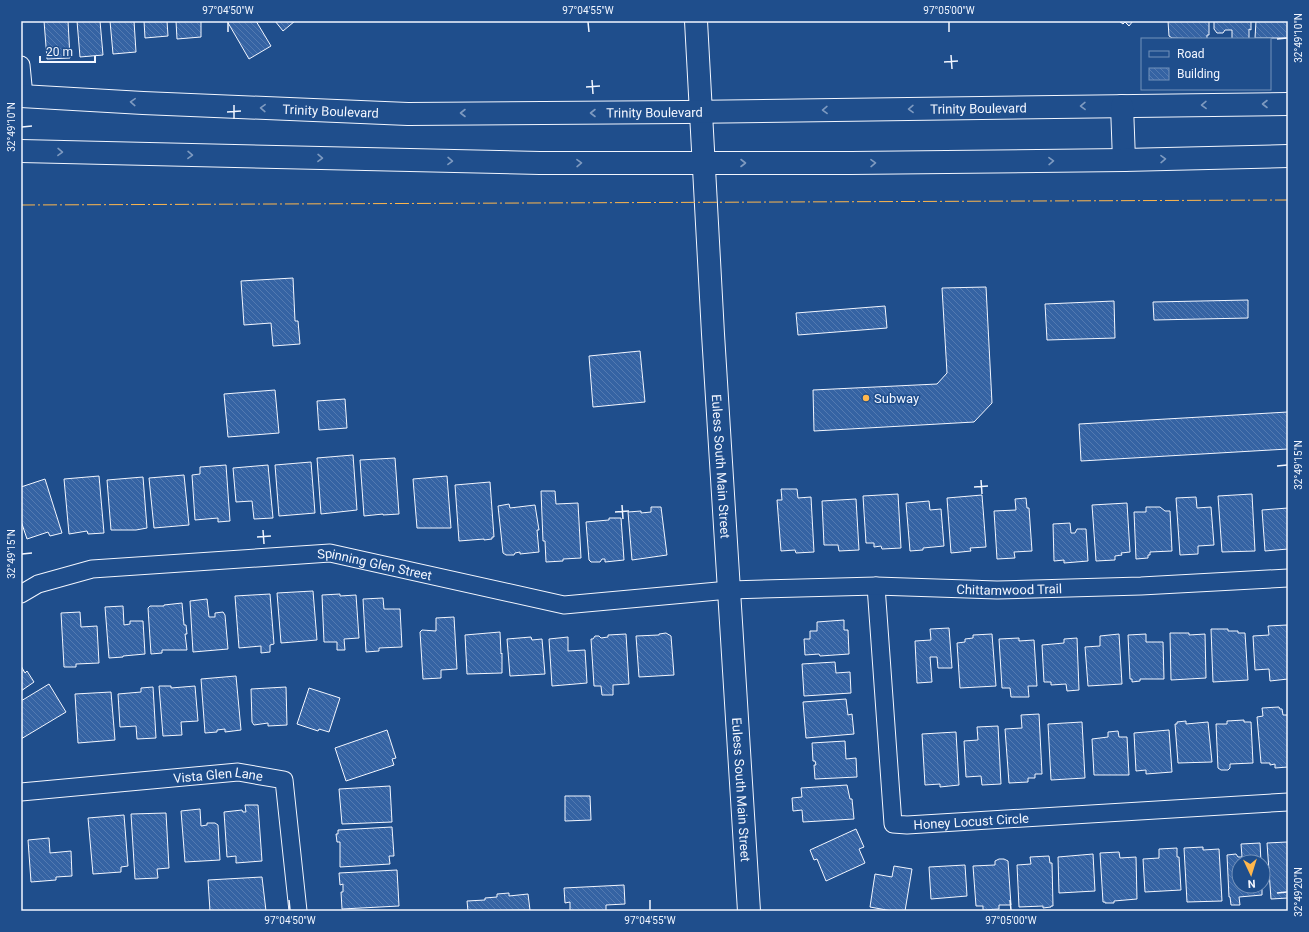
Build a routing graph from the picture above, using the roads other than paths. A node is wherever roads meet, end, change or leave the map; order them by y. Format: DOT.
graph roads {
  1 [pos="696,21"];
  2 [pos="21,65"];
  3 [pos="22,96"];
  4 [pos="1288,104"];
  5 [pos="1122,106"];
  6 [pos="702,112"];
  7 [pos="21,151"];
  8 [pos="1288,156"];
  9 [pos="1124,160"];
  10 [pos="704,163"];
  11 [pos="1288,578"];
  12 [pos="876,586"];
  13 [pos="729,590"];
  14 [pos="21,594"];
  15 [pos="21,792"];
  16 [pos="1288,802"];
  17 [pos="298,911"];
  18 [pos="750,911"];
  1 -- 6 [label="main road, Euless South Main Street"];
  2 -- 3 [label="street"];
  6 -- 3 [label="main road, Trinity Boulevard, one-way"];
  4 -- 5 [label="main road, Trinity Boulevard, one-way"];
  5 -- 6 [label="main road, Trinity Boulevard, one-way"];
  5 -- 9 [label="main road"];
  6 -- 10 [label="main road, Euless South Main Street"];
  7 -- 10 [label="main road, one-way"];
  9 -- 8 [label="main road, one-way"];
  10 -- 9 [label="main road, one-way"];
  10 -- 13 [label="main road, Euless South Main Street"];
  11 -- 12 [label="street, Chittamwood Trail"];
  12 -- 13 [label="street, Chittamwood Trail"];
  12 -- 16 [label="street, Honey Locust Circle"];
  13 -- 14 [label="street, Spinning Glen Street"];
  13 -- 18 [label="main road, Euless South Main Street"];
  15 -- 17 [label="street, Vista Glen Lane"];
}
